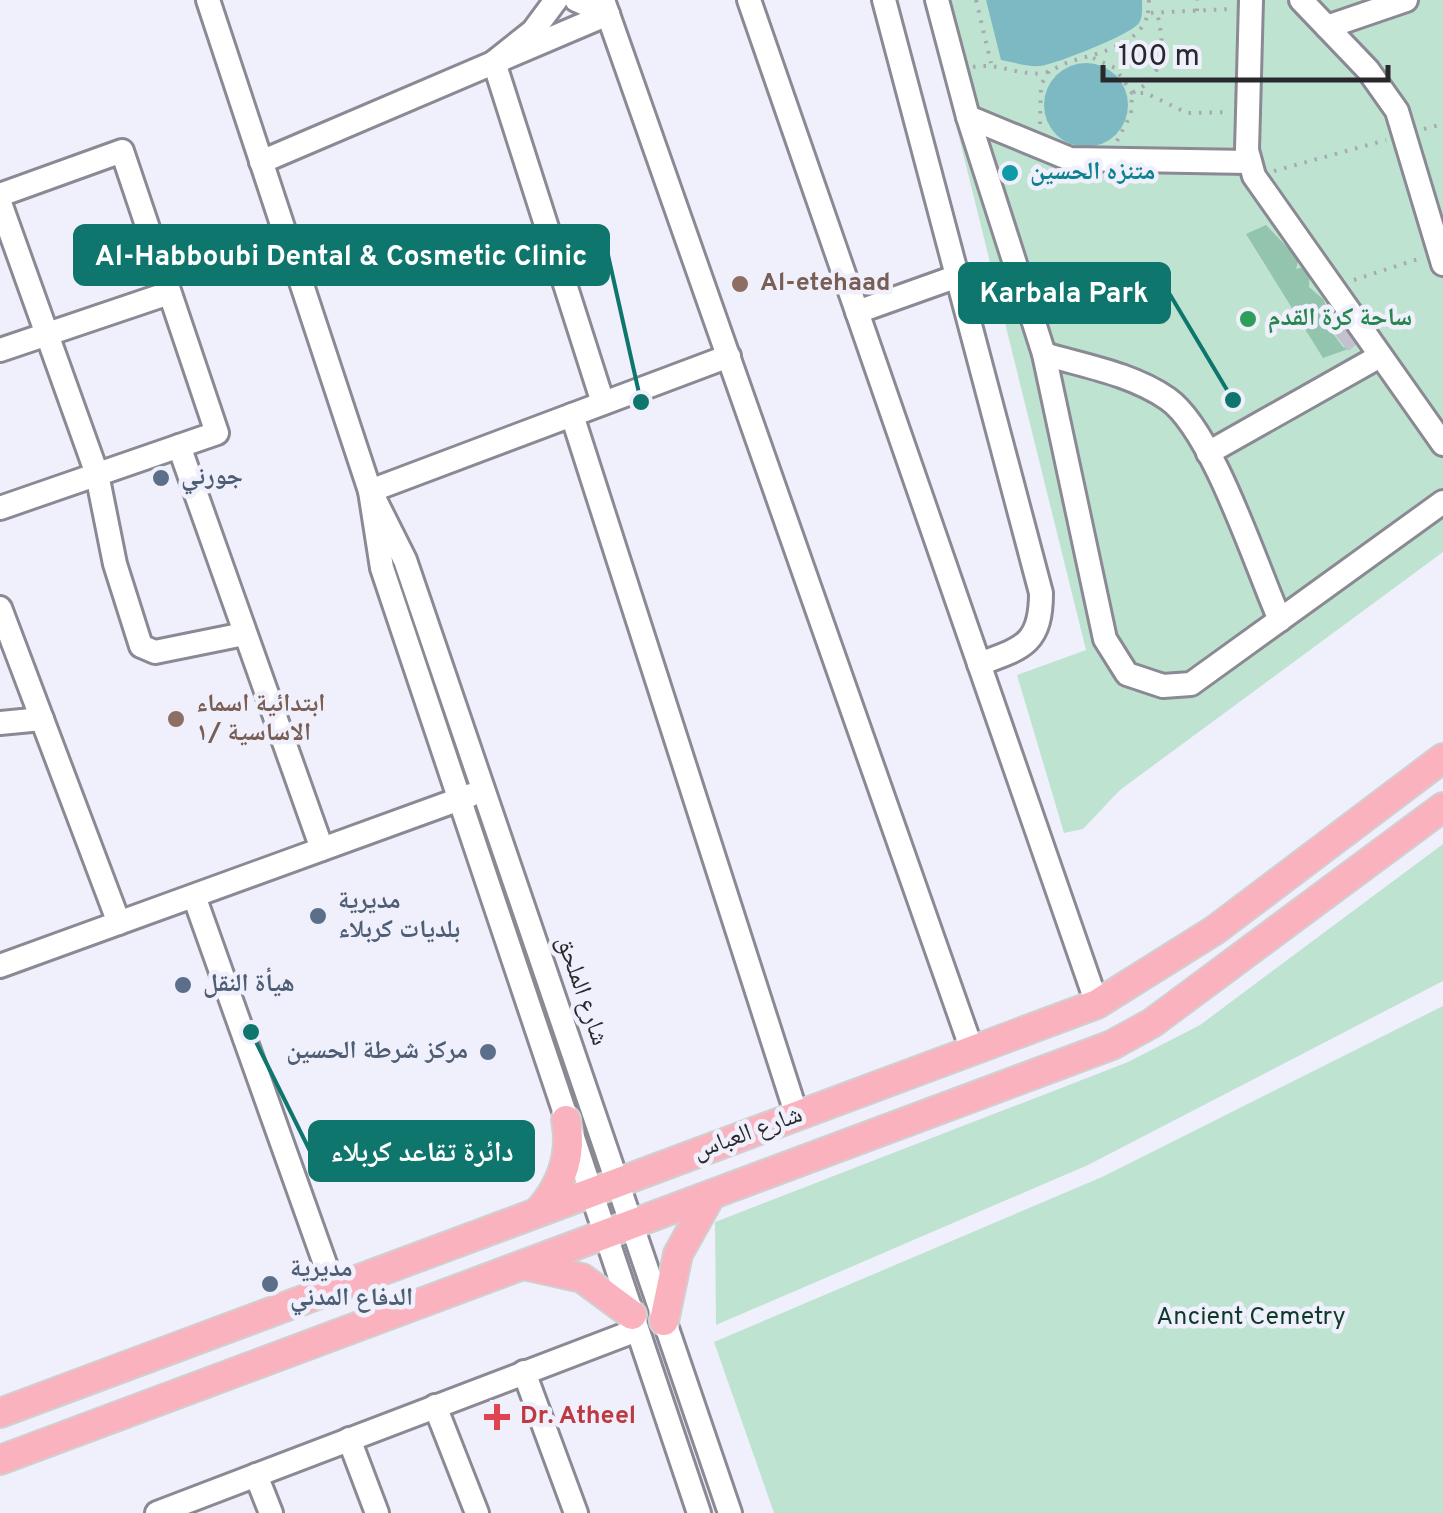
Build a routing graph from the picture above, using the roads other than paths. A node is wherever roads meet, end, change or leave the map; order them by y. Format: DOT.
graph roads {
  1 [pos="208,0"];
  2 [pos="556,0"];
  3 [pos="576,0"];
  4 [pos="749,0"];
  5 [pos="884,0"];
  6 [pos="937,0"];
  7 [pos="1301,0"];
  8 [pos="1406,0"];
  9 [pos="1251,4"];
  10 [pos="606,7"];
  11 [pos="1327,27"];
  12 [pos="494,62"];
  13 [pos="968,116"];
  14 [pos="261,162"];
  15 [pos="1248,162"];
  16 [pos="0,194"];
  17 [pos="0,203"];
  18 [pos="1442,255"];
  19 [pos="958,276"];
  20 [pos="170,293"];
  21 [pos="857,312"];
  22 [pos="47,334"];
  23 [pos="0,350"];
  24 [pos="1044,354"];
  25 [pos="728,356"];
  26 [pos="1380,356"];
  27 [pos="603,403"];
  28 [pos="572,415"];
  29 [pos="1443,444"];
  30 [pos="179,446"];
  31 [pos="1208,453"];
  32 [pos="98,474"];
  33 [pos="370,491"];
  34 [pos="1443,502"];
  35 [pos="0,508"];
  36 [pos="0,608"];
  37 [pos="1280,620"];
  38 [pos="244,634"];
  39 [pos="979,664"];
  40 [pos="42,719"];
  41 [pos="0,722"];
  42 [pos="1443,758"];
  43 [pos="483,790"];
  44 [pos="459,799"];
  45 [pos="1443,806"];
  46 [pos="322,849"];
  47 [pos="194,896"];
  48 [pos="119,923"];
  49 [pos="0,966"];
  50 [pos="1098,1004"];
  51 [pos="972,1050"];
  52 [pos="797,1116"];
  53 [pos="566,1120"];
  54 [pos="604,1188"];
  55 [pos="711,1195"];
  56 [pos="538,1212"];
  57 [pos="618,1230"];
  58 [pos="521,1266"];
  59 [pos="334,1288"];
  60 [pos="664,1321"];
  61 [pos="634,1323"];
  62 [pos="524,1372"];
  63 [pos="436,1406"];
  64 [pos="0,1413"];
  65 [pos="348,1439"];
  66 [pos="0,1460"];
  67 [pos="256,1475"];
  68 [pos="184,1508"];
  69 [pos="156,1513"];
  70 [pos="271,1513"];
  71 [pos="377,1513"];
  72 [pos="477,1513"];
  73 [pos="576,1513"];
  74 [pos="699,1513"];
  75 [pos="730,1513"];
  1 -- 14 [label="street"];
  2 -- 12 [label="street"];
  3 -- 10 [label="street"];
  4 -- 21 [label="street"];
  5 -- 19 [label="street"];
  6 -- 13 [label="street"];
  7 -- 11 [label="street"];
  8 -- 11 [label="street"];
  9 -- 15 [label="street"];
  10 -- 12 [label="street"];
  10 -- 25 [label="street"];
  11 -- 18 [label="street"];
  12 -- 14 [label="street"];
  12 -- 27 [label="street"];
  13 -- 15 [label="street"];
  13 -- 24 [label="street"];
  14 -- 33 [label="street"];
  15 -- 26 [label="street"];
  16 -- 20 [label="street"];
  17 -- 22 [label="street"];
  19 -- 21 [label="street"];
  19 -- 39 [label="street"];
  20 -- 22 [label="street"];
  20 -- 30 [label="street"];
  21 -- 39 [label="street"];
  22 -- 23 [label="street"];
  22 -- 32 [label="street"];
  24 -- 31 [label="street"];
  24 -- 37 [label="street"];
  25 -- 27 [label="street"];
  25 -- 51 [label="street"];
  26 -- 29 [label="street"];
  26 -- 31 [label="street"];
  27 -- 28 [label="street"];
  28 -- 33 [label="street"];
  28 -- 52 [label="street"];
  30 -- 32 [label="street"];
  30 -- 38 [label="street"];
  31 -- 37 [label="street"];
  32 -- 35 [label="street"];
  32 -- 38 [label="street"];
  33 -- 43 [label="street, شارع الملحق"];
  33 -- 44 [label="street, شارع الملحق"];
  34 -- 37 [label="street"];
  36 -- 40 [label="street"];
  38 -- 46 [label="street"];
  39 -- 50 [label="street"];
  40 -- 41 [label="street"];
  40 -- 48 [label="street"];
  42 -- 50 [label="main road, شارع العباس"];
  43 -- 44 [label="street"];
  43 -- 54 [label="street, شارع الملحق"];
  44 -- 46 [label="street"];
  44 -- 53 [label="street, شارع الملحق"];
  45 -- 55 [label="main road, شارع العباس"];
  46 -- 47 [label="street"];
  47 -- 48 [label="street"];
  47 -- 59 [label="street"];
  48 -- 49 [label="street"];
  50 -- 51 [label="main road, شارع العباس"];
  51 -- 52 [label="main road, شارع العباس"];
  52 -- 54 [label="main road, شارع العباس"];
  53 -- 54 [label="street, شارع الملحق"];
  53 -- 56 [label="main road"];
  54 -- 56 [label="main road, شارع العباس"];
  54 -- 57 [label="street, شارع الملحق"];
  55 -- 57 [label="main road, شارع العباس"];
  55 -- 60 [label="main road"];
  56 -- 59 [label="main road, شارع العباس"];
  57 -- 58 [label="main road, شارع العباس"];
  57 -- 60 [label="street, شارع الملحق"];
  57 -- 61 [label="street, شارع الملحق"];
  58 -- 61 [label="main road"];
  58 -- 66 [label="main road, شارع العباس"];
  59 -- 64 [label="main road, شارع العباس"];
  60 -- 75 [label="street, شارع الملحق"];
  61 -- 62 [label="street"];
  61 -- 74 [label="street, شارع الملحق"];
  62 -- 63 [label="street"];
  62 -- 73 [label="street"];
  63 -- 65 [label="street"];
  63 -- 72 [label="street"];
  65 -- 67 [label="street"];
  65 -- 71 [label="street"];
  67 -- 68 [label="street"];
  67 -- 70 [label="street"];
  68 -- 69 [label="street"];
}
